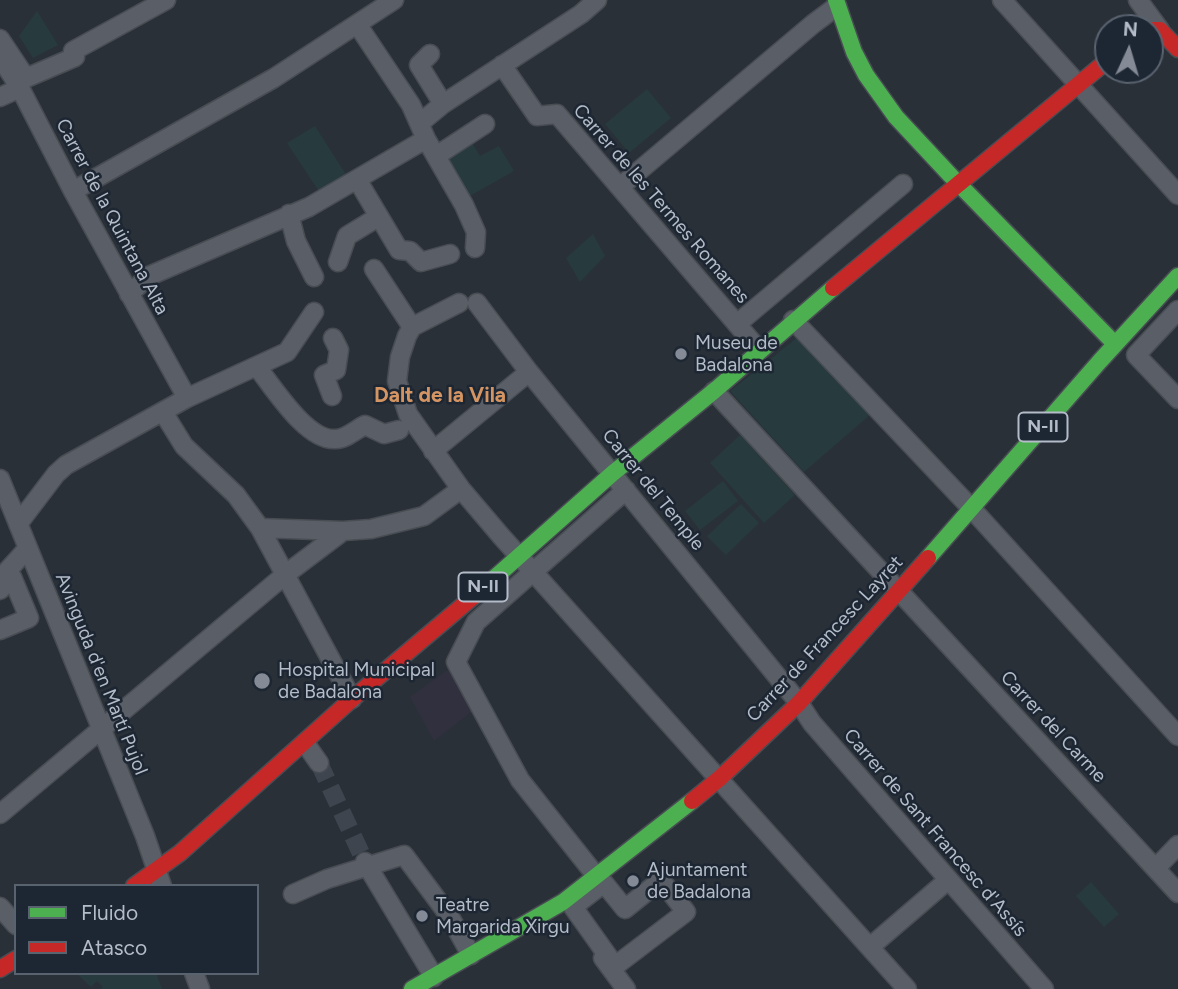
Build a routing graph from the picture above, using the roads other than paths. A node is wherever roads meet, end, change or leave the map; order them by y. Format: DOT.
graph roads {
  1 [pos="166,0"];
  2 [pos="394,0"];
  3 [pos="597,0"];
  4 [pos="1002,0"];
  5 [pos="1138,0"];
  6 [pos="837,3"];
  7 [pos="1150,14"];
  8 [pos="357,24"];
  9 [pos="1164,30"];
  10 [pos="0,39"];
  11 [pos="1178,49"];
  12 [pos="430,54"];
  13 [pos="0,57"];
  14 [pos="502,65"];
  15 [pos="1094,73"];
  16 [pos="1079,85"];
  17 [pos="20,88"];
  18 [pos="0,97"];
  19 [pos="443,104"];
  20 [pos="485,124"];
  21 [pos="423,131"];
  22 [pos="436,156"];
  23 [pos="358,181"];
  24 [pos="903,184"];
  25 [pos="958,184"];
  26 [pos="621,186"];
  27 [pos="73,191"];
  28 [pos="1178,195"];
  29 [pos="289,214"];
  30 [pos="378,217"];
  31 [pos="475,248"];
  32 [pos="450,254"];
  33 [pos="338,262"];
  34 [pos="374,269"];
  35 [pos="1178,276"];
  36 [pos="314,277"];
  37 [pos="129,294"];
  38 [pos="459,303"];
  39 [pos="477,303"];
  40 [pos="1178,310"];
  41 [pos="314,312"];
  42 [pos="793,320"];
  43 [pos="737,324"];
  44 [pos="412,327"];
  45 [pos="333,338"];
  46 [pos="1115,344"];
  47 [pos="760,350"];
  48 [pos="257,367"];
  49 [pos="529,372"];
  50 [pos="714,391"];
  51 [pos="332,396"];
  52 [pos="187,398"];
  53 [pos="1178,399"];
  54 [pos="1178,410"];
  55 [pos="163,412"];
  56 [pos="399,430"];
  57 [pos="436,449"];
  58 [pos="613,473"];
  59 [pos="0,479"];
  60 [pos="461,489"];
  61 [pos="626,490"];
  62 [pos="972,509"];
  63 [pos="18,524"];
  64 [pos="260,528"];
  65 [pos="342,531"];
  66 [pos="28,548"];
  67 [pos="519,557"];
  68 [pos="287,570"];
  69 [pos="534,571"];
  70 [pos="0,579"];
  71 [pos="0,590"];
  72 [pos="898,590"];
  73 [pos="0,630"];
  74 [pos="352,699"];
  75 [pos="799,703"];
  76 [pos="101,727"];
  77 [pos="1178,736"];
  78 [pos="305,743"];
  79 [pos="319,763"];
  80 [pos="720,778"];
  81 [pos="0,814"];
  82 [pos="1178,845"];
  83 [pos="366,864"];
  84 [pos="1156,868"];
  85 [pos="597,877"];
  86 [pos="160,878"];
  87 [pos="947,880"];
  88 [pos="140,884"];
  89 [pos="1178,893"];
  90 [pos="293,894"];
  91 [pos="563,902"];
  92 [pos="0,907"];
  93 [pos="14,923"];
  94 [pos="870,947"];
  95 [pos="471,955"];
  96 [pos="615,965"];
  97 [pos="433,982"];
  98 [pos="412,989"];
  99 [pos="626,989"];
  100 [pos="907,989"];
  101 [pos="1044,989"];
  1 -- 10 [label="street"];
  2 -- 8 [label="street"];
  3 -- 14 [label="street"];
  4 -- 16 [label="street"];
  5 -- 7 [label="street"];
  6 -- 25 [label="main road"];
  6 -- 26 [label="street"];
  8 -- 21 [label="street"];
  8 -- 27 [label="street"];
  9 -- 11 [label="main road"];
  12 -- 19 [label="street"];
  13 -- 17 [label="street, Carrer de la Quintana Alta"];
  14 -- 19 [label="street"];
  14 -- 26 [label="street, Carrer de les Termes Romanes"];
  15 -- 16 [label="main road, N-II"];
  16 -- 25 [label="main road, N-II"];
  16 -- 28 [label="street"];
  17 -- 18 [label="street"];
  17 -- 27 [label="street, Carrer de la Quintana Alta"];
  19 -- 21 [label="street"];
  20 -- 22 [label="street"];
  21 -- 22 [label="street"];
  21 -- 23 [label="street"];
  22 -- 31 [label="street"];
  23 -- 29 [label="street"];
  23 -- 30 [label="street"];
  24 -- 43 [label="street"];
  25 -- 42 [label="main road, N-II"];
  25 -- 46 [label="main road"];
  26 -- 43 [label="street, Carrer de les Termes Romanes"];
  27 -- 37 [label="street, Carrer de la Quintana Alta"];
  29 -- 36 [label="street"];
  29 -- 37 [label="street"];
  30 -- 32 [label="street"];
  30 -- 33 [label="street"];
  34 -- 44 [label="street"];
  35 -- 46 [label="main road, Carrer de Francesc Layret / N-II"];
  37 -- 52 [label="street, Carrer de la Quintana Alta"];
  38 -- 44 [label="street"];
  39 -- 49 [label="street, Carrer del Temple"];
  40 -- 53 [label="street"];
  41 -- 48 [label="street"];
  42 -- 47 [label="main road, N-II"];
  42 -- 62 [label="street"];
  43 -- 47 [label="street, Carrer de les Termes Romanes"];
  44 -- 57 [label="street"];
  45 -- 51 [label="street"];
  46 -- 54 [label="street"];
  46 -- 62 [label="main road, Carrer de Francesc Layret / N-II"];
  47 -- 50 [label="main road, N-II"];
  48 -- 52 [label="street"];
  48 -- 56 [label="street"];
  49 -- 57 [label="street"];
  49 -- 58 [label="street, Carrer del Temple"];
  50 -- 58 [label="main road, N-II"];
  50 -- 72 [label="street, Carrer del Carme"];
  52 -- 55 [label="street"];
  55 -- 63 [label="street"];
  55 -- 64 [label="street"];
  57 -- 60 [label="street"];
  58 -- 61 [label="street, Carrer del Temple"];
  58 -- 67 [label="main road, N-II"];
  59 -- 63 [label="street, Avinguda d'en Martí Pujol"];
  60 -- 65 [label="street"];
  60 -- 67 [label="street"];
  61 -- 69 [label="street"];
  61 -- 75 [label="street, Carrer del Temple"];
  62 -- 72 [label="main road, Carrer de Francesc Layret / N-II"];
  62 -- 77 [label="street"];
  63 -- 66 [label="street, Avinguda d'en Martí Pujol"];
  64 -- 65 [label="street"];
  64 -- 68 [label="street"];
  65 -- 68 [label="street"];
  66 -- 70 [label="street"];
  66 -- 76 [label="street, Avinguda d'en Martí Pujol"];
  67 -- 69 [label="street"];
  67 -- 74 [label="main road, N-II"];
  68 -- 74 [label="street"];
  68 -- 76 [label="street"];
  69 -- 80 [label="street"];
  69 -- 85 [label="street"];
  71 -- 73 [label="street"];
  72 -- 75 [label="main road, Carrer de Francesc Layret / N-II"];
  72 -- 84 [label="street, Carrer del Carme"];
  74 -- 78 [label="main road, N-II"];
  75 -- 80 [label="main road, Carrer de Francesc Layret / N-II"];
  75 -- 87 [label="street, Carrer de Sant Francesc d'Assís"];
  76 -- 81 [label="street"];
  76 -- 86 [label="street, Avinguda d'en Martí Pujol"];
  78 -- 79 [label="street"];
  78 -- 86 [label="main road, N-II"];
  80 -- 85 [label="main road, Carrer de Francesc Layret / N-II"];
  80 -- 94 [label="street"];
  82 -- 84 [label="street"];
  83 -- 90 [label="street"];
  83 -- 95 [label="street"];
  83 -- 97 [label="street"];
  84 -- 89 [label="street, Carrer del Carme"];
  85 -- 91 [label="main road, Carrer de Francesc Layret / N-II"];
  86 -- 88 [label="main road, N-II"];
  87 -- 94 [label="street"];
  87 -- 101 [label="street, Carrer de Sant Francesc d'Assís"];
  91 -- 95 [label="main road, Carrer de Francesc Layret / N-II"];
  91 -- 99 [label="street"];
  92 -- 93 [label="street"];
  94 -- 100 [label="street"];
  95 -- 97 [label="main road, Carrer de Francesc Layret / N-II"];
  96 -- 96 [label="street"];
  97 -- 98 [label="main road, Carrer de Francesc Layret / N-II"];
}
